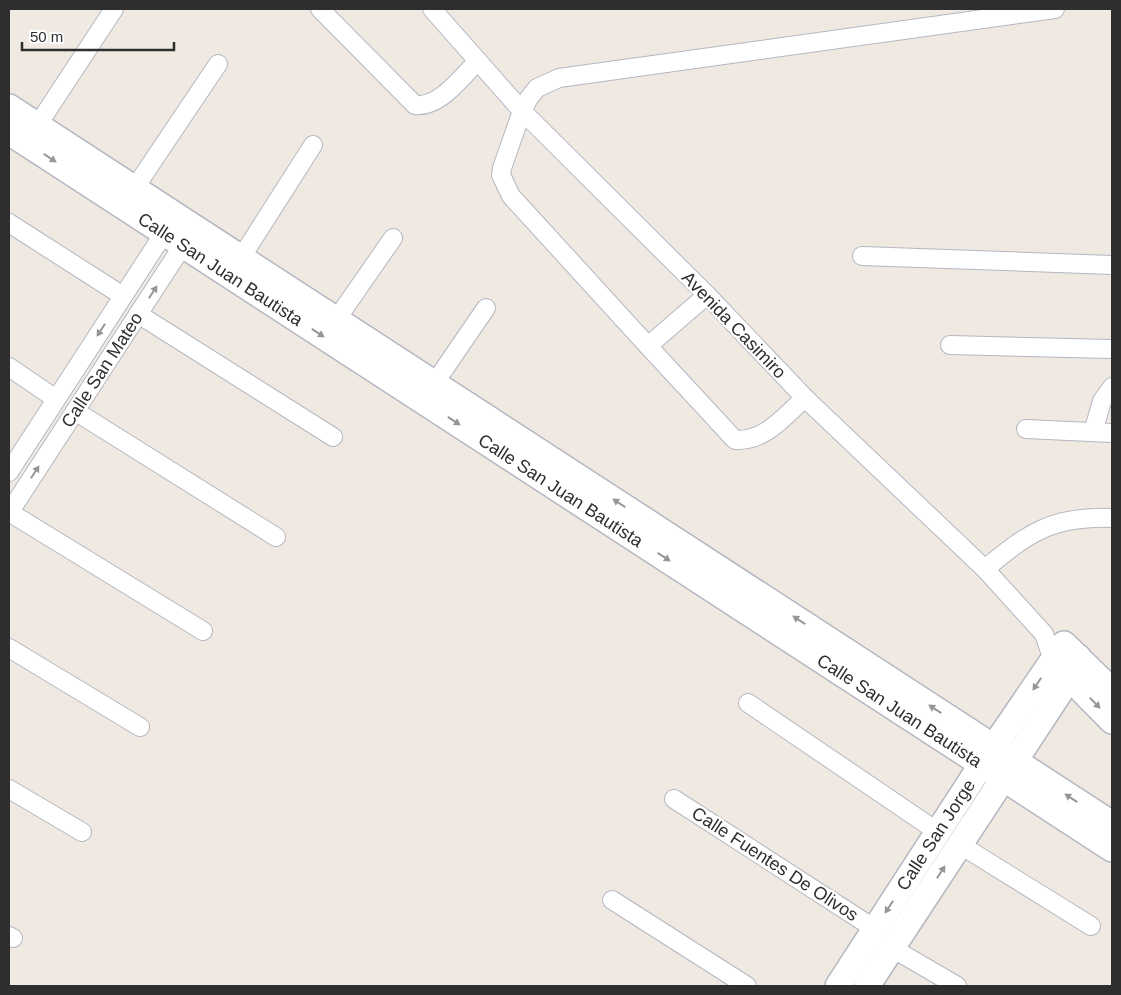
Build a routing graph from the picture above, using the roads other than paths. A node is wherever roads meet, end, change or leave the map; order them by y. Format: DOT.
graph roads {
  1 [pos="114,9"];
  2 [pos="320,9"];
  3 [pos="1056,9"];
  4 [pos="442,12"];
  5 [pos="478,61"];
  6 [pos="218,64"];
  7 [pos="9,107"];
  8 [pos="522,111"];
  9 [pos="37,126"];
  10 [pos="9,132"];
  11 [pos="313,145"];
  12 [pos="134,189"];
  13 [pos="9,224"];
  14 [pos="179,230"];
  15 [pos="393,238"];
  16 [pos="862,256"];
  17 [pos="241,258"];
  18 [pos="1112,264"];
  19 [pos="707,295"];
  20 [pos="123,296"];
  21 [pos="486,308"];
  22 [pos="138,314"];
  23 [pos="336,320"];
  24 [pos="950,345"];
  25 [pos="648,346"];
  26 [pos="1112,349"];
  27 [pos="9,367"];
  28 [pos="434,384"];
  29 [pos="1112,387"];
  30 [pos="805,398"];
  31 [pos="56,399"];
  32 [pos="75,411"];
  33 [pos="1026,428"];
  34 [pos="1094,432"];
  35 [pos="1112,433"];
  36 [pos="333,437"];
  37 [pos="9,472"];
  38 [pos="9,512"];
  39 [pos="1112,518"];
  40 [pos="276,537"];
  41 [pos="985,569"];
  42 [pos="202,632"];
  43 [pos="9,648"];
  44 [pos="1061,654"];
  45 [pos="1112,691"];
  46 [pos="748,703"];
  47 [pos="1112,721"];
  48 [pos="140,727"];
  49 [pos="988,755"];
  50 [pos="1009,769"];
  51 [pos="9,789"];
  52 [pos="674,799"];
  53 [pos="1112,824"];
  54 [pos="82,832"];
  55 [pos="938,832"];
  56 [pos="959,844"];
  57 [pos="1112,849"];
  58 [pos="612,900"];
  59 [pos="1090,926"];
  60 [pos="875,929"];
  61 [pos="892,948"];
  62 [pos="747,986"];
  63 [pos="838,986"];
  64 [pos="867,986"];
  65 [pos="958,986"];
  1 -- 9 [label="street"];
  2 -- 5 [label="street"];
  3 -- 8 [label="street"];
  4 -- 5 [label="street, Avenida Casimiro"];
  5 -- 8 [label="street, Avenida Casimiro"];
  6 -- 12 [label="street"];
  7 -- 9 [label="main road, Calle San Juan Bautista"];
  8 -- 19 [label="street, Avenida Casimiro"];
  8 -- 25 [label="street"];
  9 -- 12 [label="main road, Calle San Juan Bautista"];
  10 -- 14 [label="main road, Calle San Juan Bautista, one-way"];
  11 -- 17 [label="street"];
  12 -- 14 [label="main road, Calle San Juan Bautista"];
  13 -- 20 [label="street"];
  14 -- 17 [label="main road, Calle San Juan Bautista"];
  14 -- 20 [label="street, Calle San Mateo"];
  22 -- 14 [label="street, Calle San Mateo, one-way"];
  14 -- 49 [label="main road, Calle San Juan Bautista, one-way"];
  15 -- 23 [label="street"];
  16 -- 18 [label="street"];
  17 -- 23 [label="main road, Calle San Juan Bautista"];
  19 -- 25 [label="street"];
  19 -- 30 [label="street, Avenida Casimiro"];
  20 -- 31 [label="street, Calle San Mateo, one-way"];
  21 -- 28 [label="street"];
  22 -- 32 [label="street, Calle San Mateo"];
  22 -- 36 [label="street"];
  23 -- 28 [label="main road, Calle San Juan Bautista"];
  24 -- 26 [label="street"];
  25 -- 30 [label="street"];
  27 -- 31 [label="street"];
  49 -- 28 [label="main road, Calle San Juan Bautista, one-way"];
  29 -- 34 [label="street"];
  30 -- 41 [label="street, Avenida Casimiro"];
  31 -- 37 [label="street, Calle San Mateo"];
  38 -- 32 [label="street, Calle San Mateo, one-way"];
  32 -- 40 [label="street"];
  33 -- 34 [label="street"];
  34 -- 35 [label="street"];
  38 -- 42 [label="street"];
  39 -- 41 [label="street"];
  41 -- 44 [label="street, Avenida Casimiro"];
  43 -- 48 [label="street"];
  44 -- 45 [label="main road"];
  44 -- 47 [label="main road, one-way"];
  44 -- 49 [label="main road, Calle San Jorge, one-way"];
  44 -- 50 [label="main road, Calle San Jorge"];
  46 -- 55 [label="street"];
  49 -- 50 [label="main road, Calle San Juan Bautista"];
  49 -- 55 [label="main road, Calle San Jorge"];
  53 -- 50 [label="main road, Calle San Juan Bautista, one-way"];
  50 -- 56 [label="main road, Calle San Jorge"];
  50 -- 57 [label="main road, Calle San Juan Bautista"];
  51 -- 54 [label="street"];
  52 -- 60 [label="street, Calle Fuentes De Olivos"];
  55 -- 60 [label="main road, Calle San Jorge, one-way"];
  56 -- 59 [label="street"];
  61 -- 56 [label="main road, Calle San Jorge, one-way"];
  58 -- 62 [label="street"];
  60 -- 63 [label="main road, Calle San Jorge"];
  61 -- 64 [label="main road, Calle San Jorge"];
  61 -- 65 [label="street"];
}
